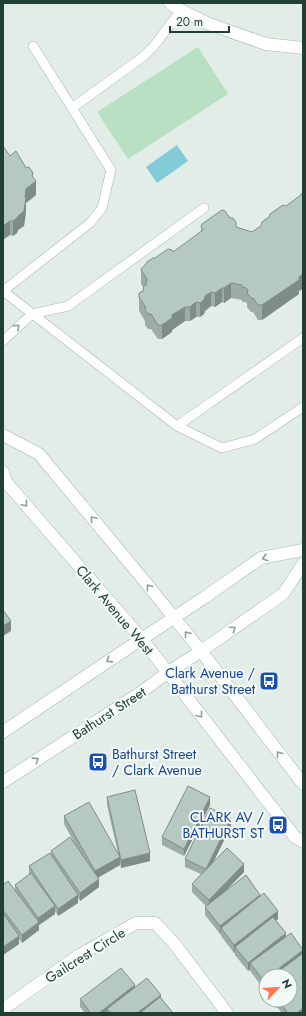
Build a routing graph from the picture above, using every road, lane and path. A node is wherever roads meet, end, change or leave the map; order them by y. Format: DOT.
graph roads {
  1 [pos="170,3"];
  2 [pos="181,10"];
  3 [pos="33,46"];
  4 [pos="303,48"];
  5 [pos="72,108"];
  6 [pos="204,208"];
  7 [pos="3,291"];
  8 [pos="32,314"];
  9 [pos="303,338"];
  10 [pos="3,341"];
  11 [pos="303,407"];
  12 [pos="177,426"];
  13 [pos="3,435"];
  14 [pos="3,472"];
  15 [pos="303,550"];
  16 [pos="303,564"];
  17 [pos="174,617"];
  18 [pos="142,639"];
  19 [pos="201,652"];
  20 [pos="167,673"];
  21 [pos="3,732"];
  22 [pos="3,782"];
  23 [pos="303,784"];
  24 [pos="303,842"];
  25 [pos="3,1009"];
  26 [pos="227,1013"];
  1 -- 2 [label="street"];
  2 -- 4 [label="street"];
  2 -- 5 [label="lane"];
  3 -- 5 [label="lane"];
  5 -- 7 [label="lane"];
  6 -- 8 [label="lane"];
  7 -- 8 [label="lane"];
  10 -- 8 [label="lane, one-way"];
  8 -- 12 [label="lane"];
  9 -- 12 [label="lane"];
  11 -- 12 [label="lane"];
  17 -- 13 [label="street, one-way"];
  14 -- 18 [label="street, Clark Avenue West, one-way"];
  15 -- 17 [label="street, one-way"];
  19 -- 16 [label="street, Bathurst Street, one-way"];
  17 -- 18 [label="street"];
  19 -- 17 [label="street, one-way"];
  18 -- 20 [label="street, Clark Avenue West"];
  18 -- 21 [label="street, one-way"];
  19 -- 20 [label="street, Bathurst Street"];
  23 -- 19 [label="street, one-way"];
  22 -- 20 [label="street, Bathurst Street, one-way"];
  20 -- 24 [label="street, Clark Avenue West, one-way"];
  25 -- 26 [label="street, Gailcrest Circle"];
}
